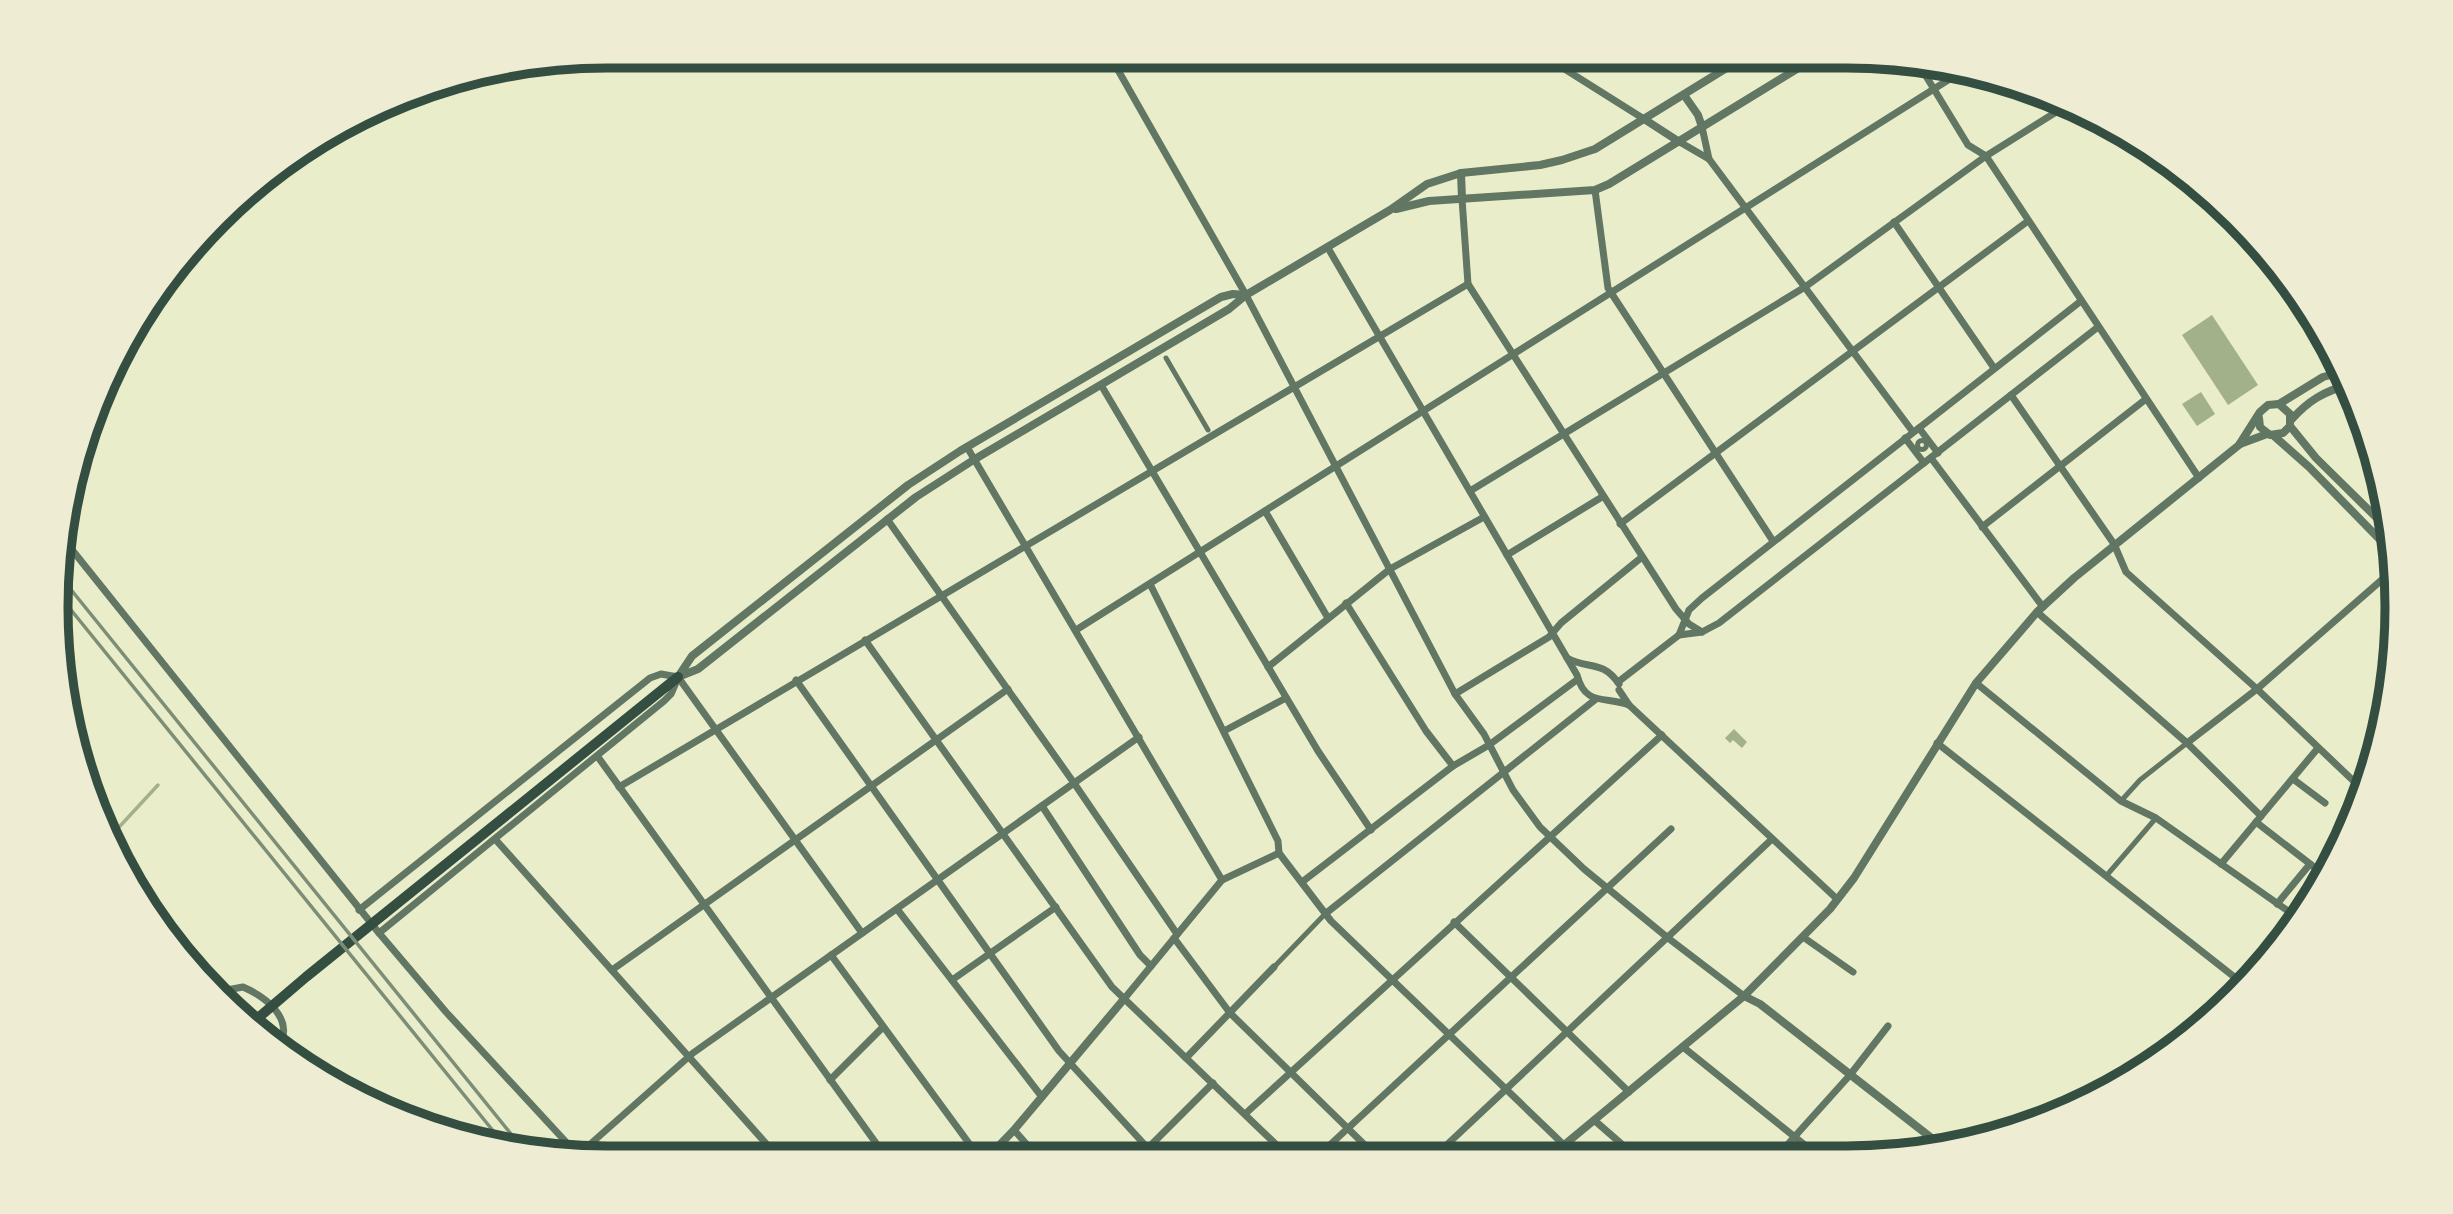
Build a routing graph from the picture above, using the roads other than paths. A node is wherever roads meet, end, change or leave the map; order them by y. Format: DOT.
graph roads {
  1 [pos="1117,68"];
  2 [pos="1563,68"];
  3 [pos="1727,68"];
  4 [pos="1798,68"];
  5 [pos="1925,75"];
  6 [pos="1950,79"];
  7 [pos="1934,89"];
  8 [pos="1684,95"];
  9 [pos="2057,111"];
  10 [pos="1644,119"];
  11 [pos="1702,127"];
  12 [pos="1678,141"];
  13 [pos="1986,156"];
  14 [pos="1709,159"];
  15 [pos="1461,173"];
  16 [pos="1595,190"];
  17 [pos="1462,199"];
  18 [pos="1746,208"];
  19 [pos="1390,211"];
  20 [pos="2028,221"];
  21 [pos="1895,222"];
  22 [pos="1328,248"];
  23 [pos="1468,285"];
  24 [pos="1805,287"];
  25 [pos="1939,287"];
  26 [pos="1612,294"];
  27 [pos="1247,295"];
  28 [pos="2081,301"];
  29 [pos="2098,327"];
  30 [pos="1380,337"];
  31 [pos="1853,351"];
  32 [pos="1512,355"];
  33 [pos="1166,358"];
  34 [pos="1994,368"];
  35 [pos="1664,374"];
  36 [pos="2332,375"];
  37 [pos="1101,385"];
  38 [pos="1294,387"];
  39 [pos="2338,387"];
  40 [pos="2011,395"];
  41 [pos="2146,399"];
  42 [pos="2279,404"];
  43 [pos="1422,411"];
  44 [pos="2259,418"];
  45 [pos="2290,423"];
  46 [pos="1208,430"];
  47 [pos="1916,430"];
  48 [pos="1563,435"];
  49 [pos="2270,435"];
  50 [pos="1905,438"];
  51 [pos="2239,444"];
  52 [pos="967,447"];
  53 [pos="1717,452"];
  54 [pos="1931,458"];
  55 [pos="975,459"];
  56 [pos="1336,466"];
  57 [pos="2059,467"];
  58 [pos="1151,472"];
  59 [pos="2199,478"];
  60 [pos="1469,491"];
  61 [pos="1602,497"];
  62 [pos="887,501"];
  63 [pos="1265,511"];
  64 [pos="1484,517"];
  65 [pos="887,519"];
  66 [pos="2377,519"];
  67 [pos="1620,524"];
  68 [pos="1982,527"];
  69 [pos="2380,540"];
  70 [pos="1773,541"];
  71 [pos="2114,544"];
  72 [pos="1025,546"];
  73 [pos="72,549"];
  74 [pos="1200,553"];
  75 [pos="1507,555"];
  76 [pos="1642,557"];
  77 [pos="1390,569"];
  78 [pos="2384,578"];
  79 [pos="1150,584"];
  80 [pos="941,595"];
  81 [pos="1346,603"];
  82 [pos="2040,609"];
  83 [pos="1328,618"];
  84 [pos="1685,619"];
  85 [pos="1076,630"];
  86 [pos="1702,632"];
  87 [pos="1552,633"];
  88 [pos="1679,635"];
  89 [pos="865,640"];
  90 [pos="1567,657"];
  91 [pos="1584,665"];
  92 [pos="1268,667"];
  93 [pos="678,677"];
  94 [pos="1578,677"];
  95 [pos="796,680"];
  96 [pos="1976,683"];
  97 [pos="1618,686"];
  98 [pos="2257,689"];
  99 [pos="1008,690"];
  100 [pos="1455,694"];
  101 [pos="1286,698"];
  102 [pos="1596,699"];
  103 [pos="1611,700"];
  104 [pos="1629,705"];
  105 [pos="715,729"];
  106 [pos="1224,731"];
  107 [pos="1662,735"];
  108 [pos="1139,737"];
  109 [pos="937,739"];
  110 [pos="1937,743"];
  111 [pos="2187,743"];
  112 [pos="1489,745"];
  113 [pos="2318,748"];
  114 [pos="598,757"];
  115 [pos="1453,766"];
  116 [pos="1504,775"];
  117 [pos="2293,779"];
  118 [pos="1074,783"];
  119 [pos="2355,783"];
  120 [pos="871,786"];
  121 [pos="619,787"];
  122 [pos="2121,801"];
  123 [pos="2325,803"];
  124 [pos="1042,807"];
  125 [pos="2156,818"];
  126 [pos="2259,819"];
  127 [pos="1671,829"];
  128 [pos="1371,830"];
  129 [pos="1004,833"];
  130 [pos="1549,836"];
  131 [pos="495,839"];
  132 [pos="1772,839"];
  133 [pos="796,840"];
  134 [pos="1279,853"];
  135 [pos="2221,864"];
  136 [pos="2310,864"];
  137 [pos="2317,869"];
  138 [pos="2107,876"];
  139 [pos="938,880"];
  140 [pos="1222,880"];
  141 [pos="1302,882"];
  142 [pos="1608,888"];
  143 [pos="1837,900"];
  144 [pos="2277,904"];
  145 [pos="704,905"];
  146 [pos="1056,907"];
  147 [pos="897,909"];
  148 [pos="359,910"];
  149 [pos="2289,912"];
  150 [pos="1325,914"];
  151 [pos="1454,922"];
  152 [pos="379,933"];
  153 [pos="862,933"];
  154 [pos="1175,936"];
  155 [pos="1668,937"];
  156 [pos="1803,937"];
  157 [pos="990,953"];
  158 [pos="831,955"];
  159 [pos="1151,967"];
  160 [pos="1274,967"];
  161 [pos="612,970"];
  162 [pos="1853,972"];
  163 [pos="1510,976"];
  164 [pos="2236,978"];
  165 [pos="1393,979"];
  166 [pos="952,980"];
  167 [pos="228,990"];
  168 [pos="1744,996"];
  169 [pos="771,998"];
  170 [pos="1124,999"];
  171 [pos="1230,1013"];
  172 [pos="259,1017"];
  173 [pos="1888,1026"];
  174 [pos="883,1027"];
  175 [pos="1567,1031"];
  176 [pos="1449,1034"];
  177 [pos="283,1037"];
  178 [pos="1683,1047"];
  179 [pos="688,1057"];
  180 [pos="1186,1058"];
  181 [pos="1070,1065"];
  182 [pos="1291,1071"];
  183 [pos="1850,1075"];
  184 [pos="830,1080"];
  185 [pos="1213,1083"];
  186 [pos="1506,1088"];
  187 [pos="1629,1092"];
  188 [pos="1042,1097"];
  189 [pos="1245,1114"];
  190 [pos="1594,1120"];
  191 [pos="1348,1128"];
  192 [pos="1014,1130"];
  193 [pos="1795,1135"];
  194 [pos="1932,1138"];
  195 [pos="568,1145"];
  196 [pos="589,1145"];
  197 [pos="1564,1145"];
  198 [pos="768,1146"];
  199 [pos="878,1146"];
  200 [pos="971,1146"];
  201 [pos="999,1146"];
  202 [pos="1028,1146"];
  203 [pos="1144,1146"];
  204 [pos="1150,1146"];
  205 [pos="1278,1146"];
  206 [pos="1329,1146"];
  207 [pos="1366,1146"];
  208 [pos="1445,1146"];
  209 [pos="1624,1146"];
  210 [pos="1786,1146"];
  211 [pos="1807,1146"];
  1 -- 27 [label="street"];
  2 -- 10 [label="street"];
  3 -- 8 [label="street"];
  4 -- 11 [label="street"];
  5 -- 7 [label="street"];
  6 -- 7 [label="street"];
  7 -- 13 [label="street"];
  7 -- 18 [label="street"];
  8 -- 10 [label="street"];
  8 -- 11 [label="street"];
  9 -- 13 [label="street"];
  10 -- 12 [label="street"];
  10 -- 15 [label="street"];
  11 -- 12 [label="street"];
  11 -- 14 [label="street"];
  12 -- 14 [label="street"];
  12 -- 16 [label="street"];
  13 -- 20 [label="street"];
  13 -- 21 [label="street"];
  14 -- 18 [label="street"];
  15 -- 17 [label="street"];
  15 -- 19 [label="street"];
  16 -- 17 [label="street"];
  16 -- 26 [label="street"];
  17 -- 19 [label="street"];
  17 -- 23 [label="street"];
  18 -- 24 [label="street"];
  18 -- 26 [label="street"];
  19 -- 22 [label="street"];
  20 -- 25 [label="street"];
  20 -- 28 [label="street"];
  21 -- 24 [label="street"];
  21 -- 25 [label="street"];
  22 -- 27 [label="street"];
  22 -- 30 [label="street"];
  23 -- 30 [label="street"];
  23 -- 32 [label="street"];
  24 -- 31 [label="street"];
  24 -- 35 [label="street"];
  25 -- 31 [label="street"];
  25 -- 34 [label="street"];
  26 -- 32 [label="street"];
  26 -- 35 [label="street"];
  27 -- 37 [label="street"];
  27 -- 38 [label="street"];
  27 -- 52 [label="street"];
  28 -- 29 [label="street"];
  28 -- 34 [label="street"];
  29 -- 40 [label="street"];
  29 -- 41 [label="street"];
  30 -- 38 [label="street"];
  30 -- 43 [label="street"];
  31 -- 47 [label="street"];
  31 -- 53 [label="street"];
  32 -- 43 [label="street"];
  32 -- 48 [label="street"];
  33 -- 46 [label="street"];
  34 -- 47 [label="street"];
  35 -- 48 [label="street"];
  35 -- 53 [label="street"];
  36 -- 42 [label="street"];
  37 -- 55 [label="street"];
  37 -- 58 [label="street"];
  38 -- 56 [label="street"];
  38 -- 58 [label="street"];
  39 -- 45 [label="street"];
  40 -- 54 [label="street"];
  40 -- 57 [label="street"];
  41 -- 57 [label="street"];
  41 -- 59 [label="street"];
  42 -- 44 [label="street"];
  42 -- 45 [label="street"];
  43 -- 56 [label="street"];
  43 -- 60 [label="street"];
  44 -- 49 [label="street"];
  44 -- 51 [label="street"];
  45 -- 49 [label="street"];
  45 -- 66 [label="street"];
  47 -- 50 [label="street"];
  47 -- 54 [label="street"];
  48 -- 60 [label="street"];
  48 -- 61 [label="street"];
  49 -- 51 [label="street"];
  49 -- 69 [label="street"];
  50 -- 54 [label="street"];
  50 -- 70 [label="street"];
  51 -- 59 [label="street"];
  52 -- 55 [label="street"];
  52 -- 62 [label="street"];
  53 -- 67 [label="street"];
  53 -- 70 [label="street"];
  54 -- 68 [label="street"];
  54 -- 86 [label="street"];
  55 -- 65 [label="street"];
  55 -- 72 [label="street"];
  56 -- 63 [label="street"];
  56 -- 77 [label="street"];
  57 -- 68 [label="street"];
  57 -- 71 [label="street"];
  58 -- 72 [label="street"];
  58 -- 74 [label="street"];
  59 -- 71 [label="street"];
  60 -- 64 [label="street"];
  61 -- 67 [label="street"];
  61 -- 75 [label="street"];
  62 -- 65 [label="street"];
  62 -- 93 [label="street"];
  63 -- 74 [label="street"];
  63 -- 83 [label="street"];
  64 -- 75 [label="street"];
  64 -- 77 [label="street"];
  65 -- 80 [label="street"];
  65 -- 93 [label="street"];
  67 -- 76 [label="street"];
  68 -- 82 [label="street"];
  70 -- 84 [label="street"];
  71 -- 82 [label="street"];
  71 -- 98 [label="street"];
  72 -- 80 [label="street"];
  72 -- 85 [label="street"];
  73 -- 148 [label="street"];
  74 -- 79 [label="street"];
  74 -- 92 [label="street"];
  75 -- 87 [label="street"];
  76 -- 84 [label="street"];
  76 -- 87 [label="street"];
  77 -- 81 [label="street"];
  77 -- 100 [label="street"];
  78 -- 98 [label="street"];
  79 -- 85 [label="street"];
  79 -- 106 [label="street"];
  80 -- 89 [label="street"];
  80 -- 99 [label="street"];
  81 -- 83 [label="street"];
  81 -- 115 [label="street"];
  82 -- 96 [label="street"];
  82 -- 111 [label="street"];
  83 -- 92 [label="street"];
  84 -- 86 [label="street"];
  84 -- 88 [label="street"];
  85 -- 108 [label="street"];
  86 -- 88 [label="street"];
  87 -- 90 [label="street"];
  87 -- 100 [label="street"];
  88 -- 97 [label="street"];
  89 -- 95 [label="street"];
  89 -- 109 [label="street"];
  90 -- 91 [label="street"];
  90 -- 94 [label="street"];
  91 -- 94 [label="street"];
  91 -- 97 [label="street"];
  92 -- 101 [label="street"];
  93 -- 105 [label="street"];
  93 -- 114 [label="street"];
  93 -- 148 [label="street"];
  93 -- 172 [label="main road"];
  94 -- 102 [label="street"];
  94 -- 112 [label="street"];
  95 -- 105 [label="street"];
  95 -- 120 [label="street"];
  96 -- 110 [label="street"];
  96 -- 122 [label="street"];
  97 -- 103 [label="street"];
  97 -- 104 [label="street"];
  98 -- 111 [label="street"];
  98 -- 113 [label="street"];
  99 -- 109 [label="street"];
  99 -- 118 [label="street"];
  100 -- 112 [label="street"];
  101 -- 106 [label="street"];
  101 -- 128 [label="street"];
  102 -- 103 [label="street"];
  102 -- 116 [label="street"];
  103 -- 104 [label="street"];
  104 -- 107 [label="street"];
  105 -- 121 [label="street"];
  105 -- 133 [label="street"];
  106 -- 134 [label="street"];
  107 -- 130 [label="street"];
  107 -- 132 [label="street"];
  108 -- 118 [label="street"];
  108 -- 140 [label="street"];
  109 -- 120 [label="street"];
  109 -- 129 [label="street"];
  110 -- 138 [label="street"];
  110 -- 143 [label="street"];
  111 -- 122 [label="street"];
  111 -- 126 [label="street"];
  112 -- 115 [label="street"];
  112 -- 116 [label="street"];
  113 -- 117 [label="street"];
  113 -- 119 [label="street"];
  114 -- 121 [label="street"];
  114 -- 131 [label="street"];
  115 -- 128 [label="street"];
  116 -- 130 [label="street"];
  116 -- 150 [label="street"];
  117 -- 123 [label="street"];
  117 -- 126 [label="street"];
  118 -- 124 [label="street"];
  118 -- 154 [label="street"];
  120 -- 133 [label="street"];
  120 -- 139 [label="street"];
  121 -- 145 [label="street"];
  122 -- 125 [label="street"];
  124 -- 129 [label="street"];
  124 -- 159 [label="street"];
  125 -- 135 [label="street"];
  125 -- 138 [label="street"];
  126 -- 135 [label="street"];
  126 -- 136 [label="street"];
  127 -- 142 [label="street"];
  128 -- 141 [label="street"];
  129 -- 139 [label="street"];
  129 -- 146 [label="street"];
  130 -- 142 [label="street"];
  130 -- 151 [label="street"];
  131 -- 152 [label="street"];
  131 -- 161 [label="street"];
  132 -- 143 [label="street"];
  132 -- 155 [label="street"];
  133 -- 145 [label="street"];
  133 -- 153 [label="street"];
  134 -- 140 [label="street"];
  134 -- 141 [label="street"];
  135 -- 144 [label="street"];
  136 -- 137 [label="street"];
  136 -- 144 [label="street"];
  138 -- 164 [label="street"];
  139 -- 147 [label="street"];
  139 -- 157 [label="street"];
  140 -- 154 [label="street"];
  141 -- 150 [label="street"];
  142 -- 155 [label="street"];
  142 -- 163 [label="street"];
  143 -- 156 [label="street"];
  144 -- 149 [label="street"];
  145 -- 161 [label="street"];
  145 -- 169 [label="street"];
  146 -- 157 [label="street"];
  146 -- 170 [label="street"];
  147 -- 153 [label="street"];
  147 -- 166 [label="street"];
  148 -- 152 [label="street"];
  150 -- 160 [label="street"];
  150 -- 165 [label="street"];
  151 -- 163 [label="street"];
  151 -- 165 [label="street"];
  152 -- 195 [label="street"];
  153 -- 158 [label="street"];
  154 -- 159 [label="street"];
  154 -- 171 [label="street"];
  155 -- 168 [label="street"];
  155 -- 175 [label="street"];
  156 -- 162 [label="street"];
  156 -- 168 [label="street"];
  157 -- 166 [label="street"];
  157 -- 181 [label="street"];
  158 -- 169 [label="street"];
  158 -- 174 [label="street"];
  159 -- 170 [label="street"];
  160 -- 171 [label="street"];
  161 -- 179 [label="street"];
  163 -- 175 [label="street"];
  163 -- 176 [label="street"];
  165 -- 176 [label="street"];
  165 -- 182 [label="street"];
  166 -- 188 [label="street"];
  167 -- 177 [label="street"];
  168 -- 178 [label="street"];
  168 -- 183 [label="street"];
  169 -- 179 [label="street"];
  169 -- 184 [label="street"];
  170 -- 180 [label="street"];
  170 -- 181 [label="street"];
  171 -- 180 [label="street"];
  171 -- 182 [label="street"];
  173 -- 183 [label="street"];
  174 -- 184 [label="street"];
  174 -- 200 [label="street"];
  175 -- 186 [label="street"];
  175 -- 187 [label="street"];
  176 -- 186 [label="street"];
  176 -- 191 [label="street"];
  178 -- 187 [label="street"];
  178 -- 193 [label="street"];
  179 -- 196 [label="street"];
  179 -- 198 [label="street"];
  180 -- 185 [label="street"];
  181 -- 188 [label="street"];
  181 -- 203 [label="street"];
  182 -- 189 [label="street"];
  182 -- 191 [label="street"];
  183 -- 193 [label="street"];
  183 -- 194 [label="street"];
  184 -- 199 [label="street"];
  185 -- 189 [label="street"];
  185 -- 204 [label="street"];
  186 -- 197 [label="street"];
  186 -- 208 [label="street"];
  187 -- 190 [label="street"];
  188 -- 192 [label="street"];
  189 -- 205 [label="street"];
  190 -- 197 [label="street"];
  190 -- 209 [label="street"];
  191 -- 206 [label="street"];
  191 -- 207 [label="street"];
  192 -- 201 [label="street"];
  192 -- 202 [label="street"];
  193 -- 210 [label="street"];
  193 -- 211 [label="street"];
}
